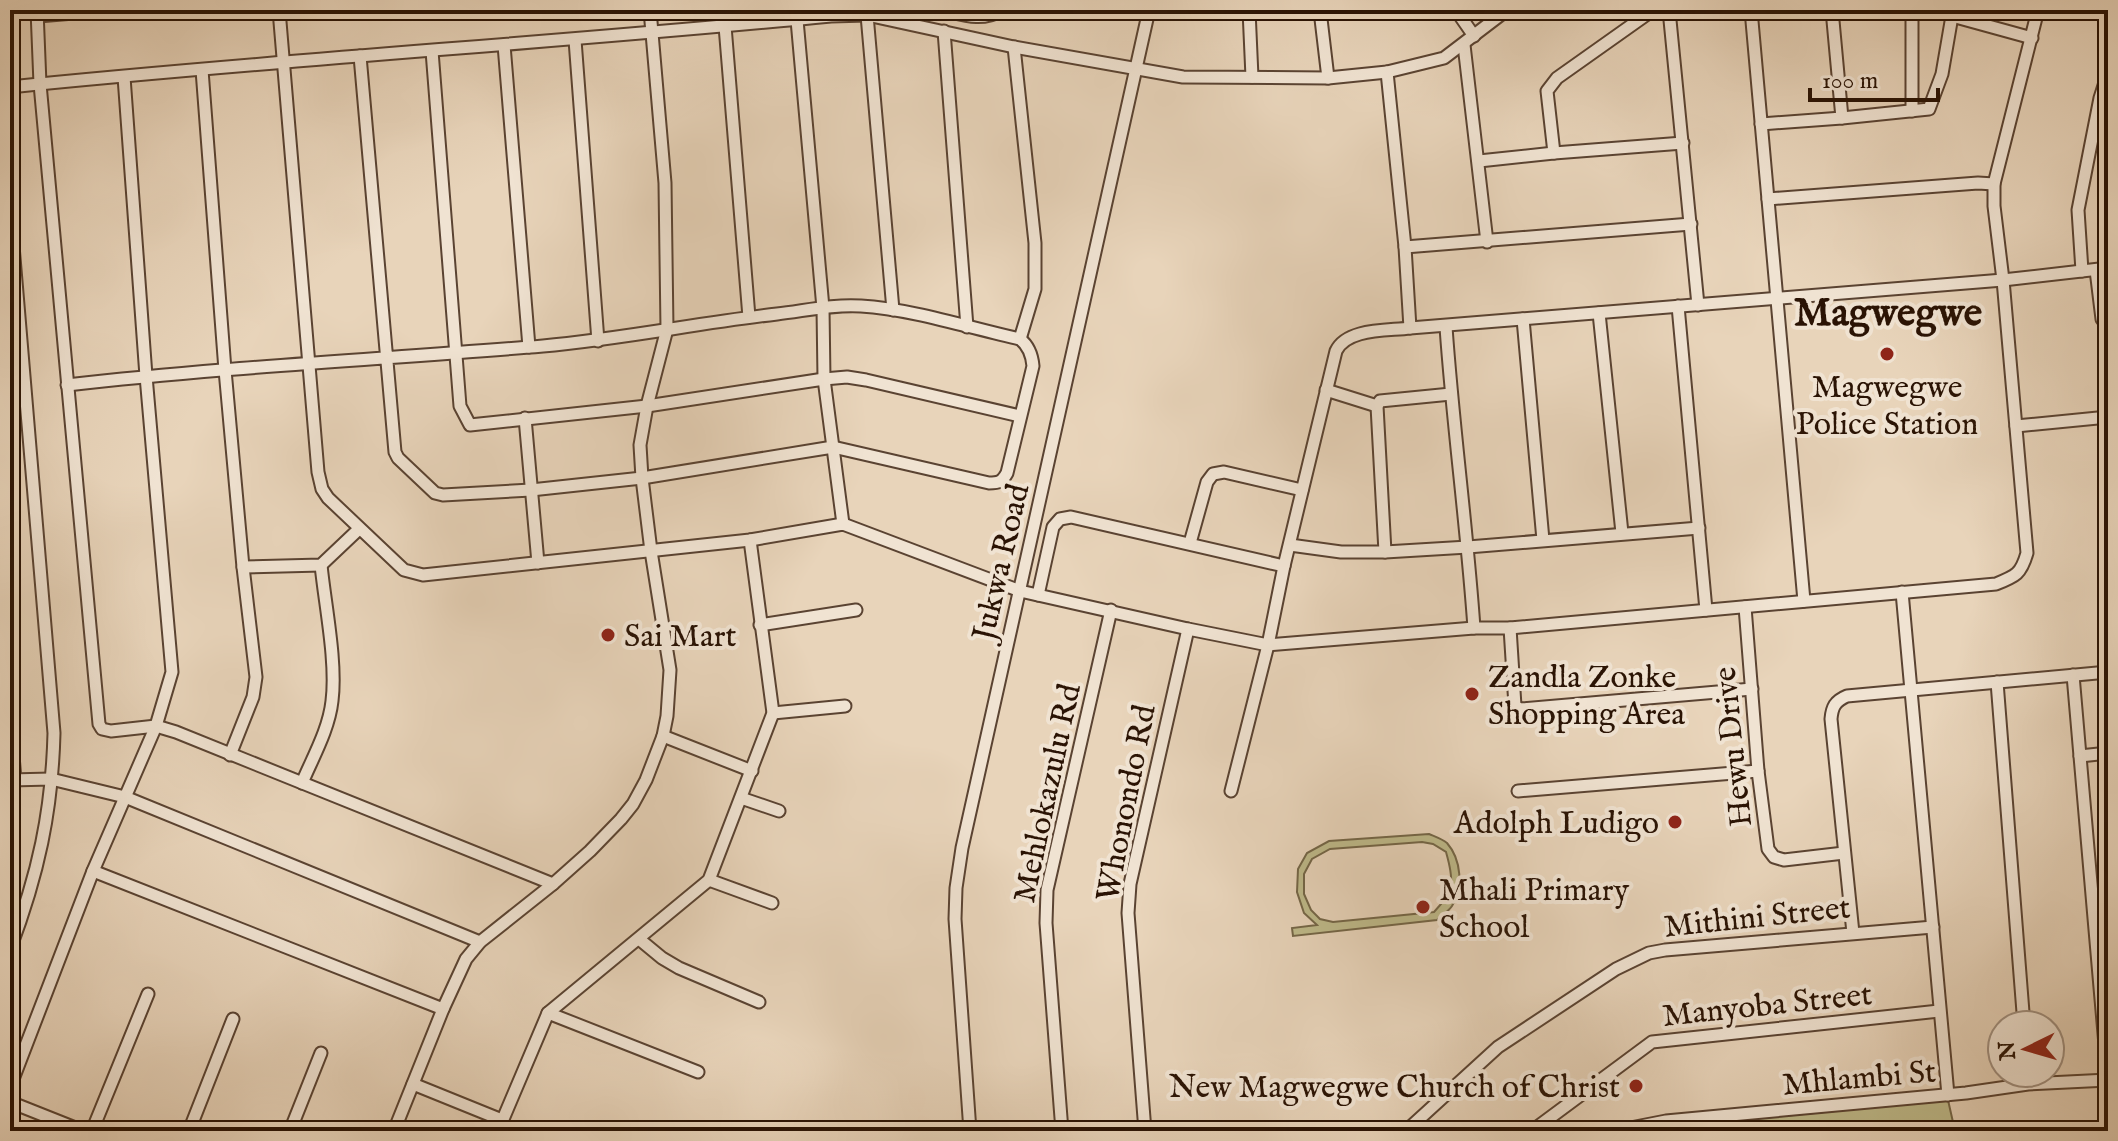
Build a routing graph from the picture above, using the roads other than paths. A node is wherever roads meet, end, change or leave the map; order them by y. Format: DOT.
graph roads {
  1 [pos="110,10"];
  2 [pos="279,10"];
  3 [pos="650,10"];
  4 [pos="943,10"];
  5 [pos="1002,10"];
  6 [pos="1149,10"];
  7 [pos="1249,10"];
  8 [pos="1323,10"];
  9 [pos="1456,10"];
  10 [pos="1507,10"];
  11 [pos="1653,10"];
  12 [pos="1669,10"];
  13 [pos="1751,10"];
  14 [pos="1832,10"];
  15 [pos="1912,10"];
  16 [pos="1933,10"];
  17 [pos="2038,10"];
  18 [pos="38,13"];
  19 [pos="831,13"];
  20 [pos="867,15"];
  21 [pos="1952,16"];
  22 [pos="797,20"];
  23 [pos="725,26"];
  24 [pos="944,31"];
  25 [pos="652,33"];
  26 [pos="1474,36"];
  27 [pos="2032,38"];
  28 [pos="575,40"];
  29 [pos="504,45"];
  30 [pos="1464,45"];
  31 [pos="1014,47"];
  32 [pos="432,51"];
  33 [pos="360,56"];
  34 [pos="283,63"];
  35 [pos="202,70"];
  36 [pos="1136,70"];
  37 [pos="1387,72"];
  38 [pos="2108,73"];
  39 [pos="124,77"];
  40 [pos="1252,77"];
  41 [pos="1328,78"];
  42 [pos="40,84"];
  43 [pos="10,87"];
  44 [pos="1912,111"];
  45 [pos="1842,118"];
  46 [pos="1761,124"];
  47 [pos="1683,143"];
  48 [pos="1554,153"];
  49 [pos="1479,161"];
  50 [pos="1994,184"];
  51 [pos="1768,199"];
  52 [pos="10,210"];
  53 [pos="1691,224"];
  54 [pos="1487,242"];
  55 [pos="1405,247"];
  56 [pos="2102,269"];
  57 [pos="2082,271"];
  58 [pos="2003,280"];
  59 [pos="1776,299"];
  60 [pos="1698,305"];
  61 [pos="1678,306"];
  62 [pos="823,308"];
  63 [pos="893,310"];
  64 [pos="1599,313"];
  65 [pos="749,317"];
  66 [pos="1523,319"];
  67 [pos="967,327"];
  68 [pos="1446,327"];
  69 [pos="2108,327"];
  70 [pos="1410,328"];
  71 [pos="667,329"];
  72 [pos="1020,339"];
  73 [pos="598,341"];
  74 [pos="529,347"];
  75 [pos="457,351"];
  76 [pos="386,359"];
  77 [pos="309,363"];
  78 [pos="225,370"];
  79 [pos="146,376"];
  80 [pos="824,379"];
  81 [pos="67,385"];
  82 [pos="1326,390"];
  83 [pos="1451,394"];
  84 [pos="647,406"];
  85 [pos="1377,406"];
  86 [pos="1020,416"];
  87 [pos="2108,417"];
  88 [pos="525,418"];
  89 [pos="2016,426"];
  90 [pos="833,447"];
  91 [pos="642,478"];
  92 [pos="531,490"];
  93 [pos="1302,490"];
  94 [pos="843,524"];
  95 [pos="1699,528"];
  96 [pos="359,529"];
  97 [pos="1622,533"];
  98 [pos="750,540"];
  99 [pos="1543,540"];
  100 [pos="1190,543"];
  101 [pos="1290,545"];
  102 [pos="1468,547"];
  103 [pos="651,551"];
  104 [pos="1385,552"];
  105 [pos="538,563"];
  106 [pos="321,565"];
  107 [pos="1284,566"];
  108 [pos="243,567"];
  109 [pos="1020,591"];
  110 [pos="1902,592"];
  111 [pos="1038,595"];
  112 [pos="1804,601"];
  113 [pos="1745,607"];
  114 [pos="856,610"];
  115 [pos="1111,610"];
  116 [pos="1706,610"];
  117 [pos="760,625"];
  118 [pos="1474,628"];
  119 [pos="1510,628"];
  120 [pos="1188,629"];
  121 [pos="1268,645"];
  122 [pos="2108,672"];
  123 [pos="2073,675"];
  124 [pos="1997,682"];
  125 [pos="1752,689"];
  126 [pos="1911,690"];
  127 [pos="845,706"];
  128 [pos="773,713"];
  129 [pos="10,718"];
  130 [pos="156,726"];
  131 [pos="663,736"];
  132 [pos="2108,753"];
  133 [pos="230,755"];
  134 [pos="2080,756"];
  135 [pos="752,771"];
  136 [pos="1758,771"];
  137 [pos="51,779"];
  138 [pos="13,780"];
  139 [pos="302,783"];
  140 [pos="1231,791"];
  141 [pos="1518,791"];
  142 [pos="125,797"];
  143 [pos="741,798"];
  144 [pos="10,800"];
  145 [pos="779,811"];
  146 [pos="1844,853"];
  147 [pos="93,871"];
  148 [pos="709,880"];
  149 [pos="553,884"];
  150 [pos="772,903"];
  151 [pos="1933,927"];
  152 [pos="1853,933"];
  153 [pos="639,939"];
  154 [pos="480,942"];
  155 [pos="10,949"];
  156 [pos="148,994"];
  157 [pos="759,1002"];
  158 [pos="443,1009"];
  159 [pos="2023,1009"];
  160 [pos="1939,1011"];
  161 [pos="548,1013"];
  162 [pos="233,1019"];
  163 [pos="321,1053"];
  164 [pos="698,1072"];
  165 [pos="2066,1079"];
  166 [pos="2108,1080"];
  167 [pos="413,1084"];
  168 [pos="10,1087"];
  169 [pos="1986,1087"];
  170 [pos="1948,1095"];
  171 [pos="10,1102"];
  172 [pos="500,1126"];
  173 [pos="1668,1126"];
  174 [pos="83,1131"];
  175 [pos="92,1131"];
  176 [pos="189,1131"];
  177 [pos="290,1131"];
  178 [pos="394,1131"];
  179 [pos="970,1131"];
  180 [pos="1062,1131"];
  181 [pos="1145,1131"];
  182 [pos="1406,1131"];
  183 [pos="1532,1131"];
  184 [pos="1615,1131"];
  1 -- 18 [label="street"];
  2 -- 34 [label="street"];
  3 -- 25 [label="street"];
  4 -- 5 [label="street"];
  6 -- 36 [label="street, Jukwa Road"];
  7 -- 40 [label="street"];
  8 -- 41 [label="street"];
  9 -- 26 [label="street"];
  10 -- 26 [label="street"];
  11 -- 48 [label="street"];
  12 -- 47 [label="street"];
  13 -- 46 [label="street"];
  14 -- 45 [label="street"];
  15 -- 44 [label="street"];
  16 -- 21 [label="street"];
  17 -- 27 [label="street"];
  18 -- 42 [label="street"];
  19 -- 20 [label="street"];
  19 -- 22 [label="street"];
  20 -- 24 [label="street"];
  20 -- 63 [label="street"];
  21 -- 27 [label="street"];
  21 -- 44 [label="street"];
  22 -- 23 [label="street"];
  22 -- 62 [label="street"];
  23 -- 25 [label="street"];
  23 -- 65 [label="street"];
  24 -- 31 [label="street"];
  24 -- 67 [label="street"];
  25 -- 28 [label="street"];
  25 -- 71 [label="street"];
  26 -- 30 [label="street"];
  27 -- 50 [label="street"];
  28 -- 29 [label="street"];
  28 -- 73 [label="street"];
  29 -- 32 [label="street"];
  29 -- 74 [label="street"];
  30 -- 37 [label="street"];
  30 -- 49 [label="street"];
  31 -- 36 [label="street"];
  31 -- 72 [label="street"];
  32 -- 33 [label="street"];
  32 -- 75 [label="street"];
  33 -- 34 [label="street"];
  33 -- 76 [label="street"];
  34 -- 35 [label="street"];
  34 -- 77 [label="street"];
  35 -- 39 [label="street"];
  35 -- 78 [label="street"];
  36 -- 40 [label="street"];
  36 -- 109 [label="street, Jukwa Road"];
  37 -- 41 [label="street"];
  37 -- 55 [label="street"];
  38 -- 57 [label="street"];
  39 -- 42 [label="street"];
  39 -- 79 [label="street"];
  40 -- 41 [label="street"];
  42 -- 43 [label="street"];
  42 -- 81 [label="street"];
  44 -- 45 [label="street"];
  45 -- 46 [label="street"];
  46 -- 51 [label="street"];
  47 -- 48 [label="street"];
  47 -- 53 [label="street"];
  48 -- 49 [label="street"];
  49 -- 54 [label="street"];
  50 -- 51 [label="street"];
  50 -- 58 [label="street"];
  51 -- 59 [label="street"];
  52 -- 137 [label="street"];
  53 -- 54 [label="street"];
  53 -- 60 [label="street"];
  54 -- 55 [label="street"];
  55 -- 70 [label="street"];
  56 -- 57 [label="street"];
  56 -- 69 [label="street"];
  57 -- 58 [label="street"];
  58 -- 59 [label="street"];
  58 -- 89 [label="street"];
  59 -- 60 [label="street"];
  59 -- 112 [label="street"];
  60 -- 61 [label="street"];
  61 -- 64 [label="street"];
  61 -- 95 [label="street"];
  62 -- 63 [label="street"];
  62 -- 65 [label="street"];
  62 -- 80 [label="street"];
  63 -- 67 [label="street"];
  64 -- 66 [label="street"];
  64 -- 97 [label="street"];
  65 -- 71 [label="street"];
  66 -- 68 [label="street"];
  66 -- 99 [label="street"];
  67 -- 72 [label="street"];
  68 -- 70 [label="street"];
  68 -- 83 [label="street"];
  70 -- 82 [label="street"];
  71 -- 73 [label="street"];
  71 -- 84 [label="street"];
  72 -- 86 [label="street"];
  73 -- 74 [label="street"];
  74 -- 75 [label="street"];
  75 -- 76 [label="street"];
  75 -- 88 [label="street"];
  76 -- 77 [label="street"];
  76 -- 92 [label="street"];
  77 -- 78 [label="street"];
  77 -- 96 [label="street"];
  78 -- 79 [label="street"];
  78 -- 108 [label="street"];
  79 -- 81 [label="street"];
  79 -- 130 [label="street"];
  80 -- 84 [label="street"];
  80 -- 86 [label="street"];
  80 -- 90 [label="street"];
  81 -- 130 [label="street"];
  82 -- 85 [label="street"];
  82 -- 93 [label="street"];
  83 -- 85 [label="street"];
  83 -- 102 [label="street"];
  84 -- 88 [label="street"];
  84 -- 91 [label="street"];
  85 -- 104 [label="street"];
  86 -- 90 [label="street"];
  87 -- 89 [label="street"];
  88 -- 92 [label="street"];
  89 -- 110 [label="street"];
  90 -- 91 [label="street"];
  90 -- 94 [label="street"];
  91 -- 92 [label="street"];
  91 -- 103 [label="street"];
  92 -- 105 [label="street"];
  93 -- 100 [label="street"];
  93 -- 101 [label="street"];
  94 -- 98 [label="street"];
  94 -- 109 [label="street"];
  95 -- 97 [label="street"];
  95 -- 116 [label="street"];
  96 -- 105 [label="street"];
  96 -- 106 [label="street"];
  97 -- 99 [label="street"];
  98 -- 103 [label="street"];
  98 -- 117 [label="street"];
  99 -- 102 [label="street"];
  100 -- 107 [label="street"];
  100 -- 111 [label="street"];
  101 -- 104 [label="street"];
  101 -- 107 [label="street"];
  102 -- 104 [label="street"];
  102 -- 118 [label="street"];
  103 -- 105 [label="street"];
  103 -- 131 [label="street"];
  106 -- 108 [label="street"];
  106 -- 139 [label="street"];
  107 -- 121 [label="street"];
  108 -- 133 [label="street"];
  109 -- 111 [label="street"];
  109 -- 179 [label="street, Jukwa Road"];
  110 -- 112 [label="street"];
  110 -- 126 [label="street"];
  111 -- 115 [label="street"];
  112 -- 113 [label="street"];
  113 -- 116 [label="street"];
  113 -- 125 [label="street, Hewu Drive"];
  114 -- 117 [label="street"];
  115 -- 120 [label="street"];
  115 -- 180 [label="street, Mehlokazulu Rd"];
  116 -- 119 [label="street"];
  117 -- 128 [label="street"];
  118 -- 119 [label="street"];
  118 -- 121 [label="street"];
  119 -- 125 [label="street"];
  120 -- 121 [label="street"];
  120 -- 181 [label="street, Whonondo Rd"];
  121 -- 140 [label="street"];
  122 -- 123 [label="street"];
  123 -- 124 [label="street"];
  123 -- 134 [label="street"];
  124 -- 126 [label="street"];
  124 -- 159 [label="street"];
  125 -- 136 [label="street, Hewu Drive"];
  126 -- 146 [label="street"];
  126 -- 151 [label="street"];
  127 -- 128 [label="street"];
  128 -- 135 [label="street"];
  129 -- 138 [label="street"];
  130 -- 133 [label="street"];
  130 -- 142 [label="street"];
  131 -- 135 [label="street"];
  131 -- 149 [label="street"];
  132 -- 134 [label="street"];
  133 -- 139 [label="street"];
  134 -- 166 [label="street"];
  135 -- 143 [label="street"];
  136 -- 141 [label="street"];
  136 -- 146 [label="street, Hewu Drive"];
  137 -- 138 [label="street"];
  137 -- 142 [label="street"];
  137 -- 155 [label="street"];
  138 -- 144 [label="street"];
  139 -- 149 [label="street"];
  142 -- 147 [label="street"];
  142 -- 154 [label="street"];
  143 -- 145 [label="street"];
  143 -- 148 [label="street"];
  146 -- 152 [label="street"];
  147 -- 158 [label="street"];
  147 -- 168 [label="street"];
  148 -- 150 [label="street"];
  148 -- 153 [label="street"];
  149 -- 154 [label="street"];
  151 -- 152 [label="street, Mithini Street"];
  151 -- 160 [label="street"];
  152 -- 182 [label="street, Mithini Street"];
  153 -- 157 [label="street"];
  153 -- 161 [label="street"];
  154 -- 158 [label="street"];
  156 -- 175 [label="street"];
  158 -- 167 [label="street"];
  160 -- 170 [label="street"];
  160 -- 183 [label="street, Manyoba Street"];
  161 -- 164 [label="street"];
  161 -- 172 [label="street"];
  162 -- 176 [label="street"];
  163 -- 177 [label="street"];
  165 -- 166 [label="street, Mhlambi St"];
  167 -- 172 [label="street"];
  167 -- 178 [label="street"];
  169 -- 170 [label="street, Mhlambi St"];
  170 -- 173 [label="street, Mhlambi St"];
  171 -- 174 [label="street"];
  173 -- 184 [label="street, Mhlambi St"];
}
